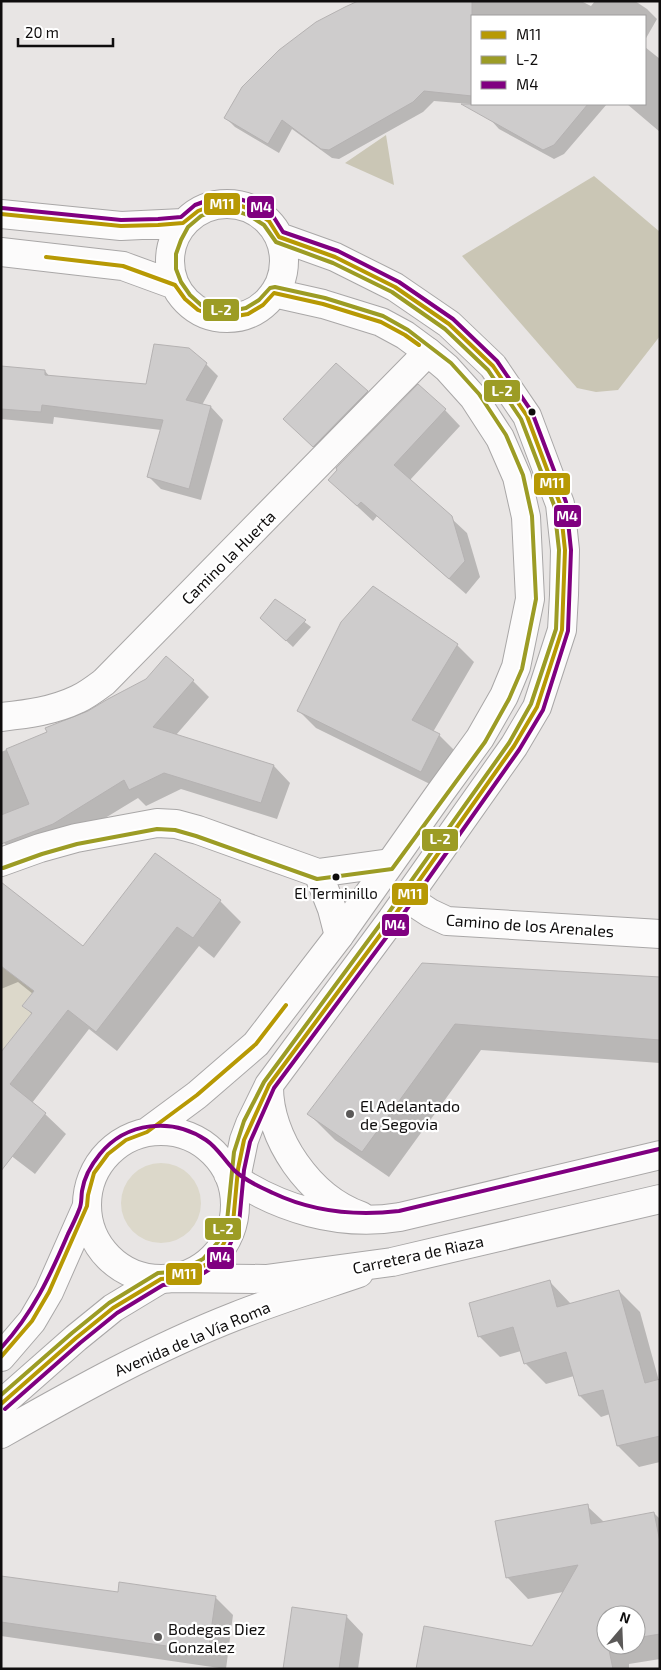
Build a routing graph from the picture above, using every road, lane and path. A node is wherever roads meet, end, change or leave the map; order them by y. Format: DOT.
graph roads {
  1 [pos="1,214"];
  2 [pos="184,223"];
  3 [pos="279,237"];
  4 [pos="1,252"];
  5 [pos="175,285"];
  6 [pos="274,293"];
  7 [pos="428,352"];
  8 [pos="1,717"];
  9 [pos="1,862"];
  10 [pos="390,863"];
  11 [pos="318,873"];
  12 [pos="407,898"];
  13 [pos="660,934"];
  14 [pos="339,936"];
  15 [pos="269,1084"];
  16 [pos="147,1132"];
  17 [pos="660,1155"];
  18 [pos="233,1184"];
  19 [pos="660,1199"];
  20 [pos="87,1206"];
  21 [pos="387,1219"];
  22 [pos="392,1262"];
  23 [pos="167,1279"];
  24 [pos="1,1357"];
  25 [pos="1,1404"];
  26 [pos="1,1434"];
  1 -- 2 [label="main road"];
  2 -- 3 [label="main road"];
  2 -- 5 [label="main road"];
  3 -- 6 [label="main road"];
  3 -- 12 [label="main road"];
  4 -- 5 [label="main road"];
  5 -- 6 [label="main road"];
  6 -- 7 [label="main road"];
  7 -- 8 [label="main road, Camino la Huerta"];
  7 -- 10 [label="main road"];
  9 -- 11 [label="main road"];
  10 -- 11 [label="main road"];
  10 -- 14 [label="main road"];
  11 -- 14 [label="main road"];
  12 -- 13 [label="main road, Camino de los Arenales"];
  12 -- 15 [label="main road"];
  14 -- 16 [label="main road"];
  15 -- 18 [label="main road"];
  15 -- 21 [label="main road"];
  16 -- 18 [label="main road"];
  16 -- 20 [label="main road"];
  17 -- 21 [label="main road"];
  18 -- 21 [label="main road"];
  18 -- 23 [label="main road"];
  19 -- 22 [label="main road, Carretera de Riaza"];
  20 -- 23 [label="main road"];
  20 -- 24 [label="main road"];
  22 -- 23 [label="main road, Carretera de Riaza"];
  22 -- 26 [label="main road, Avenida de la Vía Roma"];
  23 -- 25 [label="main road"];
}
